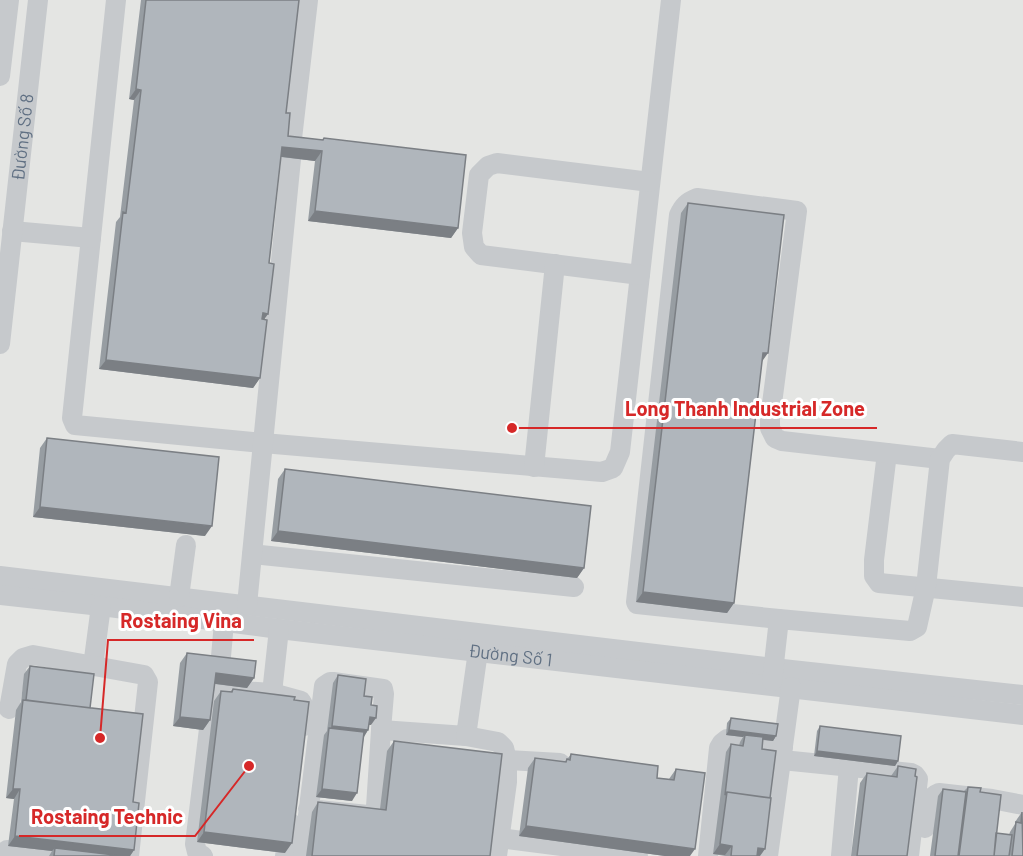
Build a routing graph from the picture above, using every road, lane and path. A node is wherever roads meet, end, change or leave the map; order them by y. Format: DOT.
graph roads {
  1 [pos="9,0"];
  2 [pos="38,0"];
  3 [pos="116,0"];
  4 [pos="308,0"];
  5 [pos="671,0"];
  6 [pos="0,76"];
  7 [pos="315,144"];
  8 [pos="291,149"];
  9 [pos="465,163"];
  10 [pos="488,166"];
  11 [pos="650,182"];
  12 [pos="12,231"];
  13 [pos="91,238"];
  14 [pos="555,264"];
  15 [pos="640,274"];
  16 [pos="0,344"];
  17 [pos="263,443"];
  18 [pos="1023,452"];
  19 [pos="887,453"];
  20 [pos="940,459"];
  21 [pos="534,467"];
  22 [pos="186,545"];
  23 [pos="252,554"];
  24 [pos="0,576"];
  25 [pos="574,587"];
  26 [pos="926,587"];
  27 [pos="0,595"];
  28 [pos="179,597"];
  29 [pos="1023,597"];
  30 [pos="247,604"];
  31 [pos="101,606"];
  32 [pos="779,619"];
  33 [pos="224,622"];
  34 [pos="279,629"];
  35 [pos="478,651"];
  36 [pos="93,666"];
  37 [pos="772,676"];
  38 [pos="218,681"];
  39 [pos="792,687"];
  40 [pos="272,693"];
  41 [pos="1023,695"];
  42 [pos="9,710"];
  43 [pos="1023,715"];
  44 [pos="381,730"];
  45 [pos="466,736"];
  46 [pos="782,754"];
  47 [pos="507,760"];
  48 [pos="562,763"];
  49 [pos="849,767"];
  50 [pos="704,788"];
  51 [pos="1023,805"];
  52 [pos="308,809"];
  53 [pos="499,847"];
  54 [pos="7,850"];
  55 [pos="63,856"];
  56 [pos="129,856"];
  57 [pos="203,856"];
  58 [pos="285,856"];
  59 [pos="303,856"];
  60 [pos="639,856"];
  61 [pos="693,856"];
  62 [pos="708,856"];
  63 [pos="768,856"];
  64 [pos="841,856"];
  65 [pos="909,856"];
  66 [pos="922,856"];
  1 -- 6 [label="street, Đường Số 8"];
  2 -- 12 [label="street, Đường Số 8"];
  3 -- 13 [label="street"];
  4 -- 8 [label="street"];
  5 -- 11 [label="street"];
  7 -- 8 [label="street"];
  8 -- 17 [label="street"];
  9 -- 10 [label="street"];
  10 -- 11 [label="street"];
  10 -- 14 [label="street"];
  11 -- 15 [label="street"];
  12 -- 13 [label="street"];
  12 -- 16 [label="street, Đường Số 8"];
  13 -- 17 [label="street"];
  14 -- 15 [label="street"];
  14 -- 21 [label="street"];
  15 -- 21 [label="street"];
  17 -- 21 [label="street"];
  17 -- 23 [label="street"];
  18 -- 20 [label="street"];
  19 -- 20 [label="street"];
  19 -- 26 [label="street"];
  19 -- 32 [label="street"];
  20 -- 26 [label="street"];
  22 -- 28 [label="street"];
  23 -- 25 [label="street"];
  23 -- 30 [label="street"];
  24 -- 28 [label="street, Đường Số 1"];
  26 -- 29 [label="street"];
  26 -- 32 [label="street"];
  27 -- 31 [label="street, Đường Số 1"];
  28 -- 30 [label="street, Đường Số 1"];
  30 -- 37 [label="street, Đường Số 1"];
  31 -- 33 [label="street, Đường Số 1"];
  31 -- 36 [label="street"];
  32 -- 37 [label="street"];
  33 -- 34 [label="street, Đường Số 1"];
  33 -- 38 [label="street"];
  34 -- 35 [label="street, Đường Số 1"];
  34 -- 40 [label="street"];
  35 -- 37 [label="street, Đường Số 1"];
  35 -- 45 [label="street"];
  36 -- 42 [label="street"];
  36 -- 56 [label="street"];
  37 -- 39 [label="street, Đường Số 1"];
  37 -- 41 [label="street, Đường Số 1"];
  38 -- 40 [label="street"];
  38 -- 57 [label="street"];
  39 -- 43 [label="street, Đường Số 1"];
  39 -- 46 [label="street"];
  40 -- 58 [label="street"];
  44 -- 45 [label="street"];
  44 -- 52 [label="street"];
  44 -- 52 [label="street"];
  45 -- 47 [label="street"];
  46 -- 49 [label="street"];
  46 -- 62 [label="street"];
  46 -- 63 [label="street"];
  47 -- 48 [label="street"];
  47 -- 53 [label="street"];
  49 -- 64 [label="street"];
  49 -- 65 [label="street"];
  50 -- 61 [label="street"];
  51 -- 66 [label="street"];
  52 -- 59 [label="street"];
  53 -- 60 [label="street"];
  54 -- 55 [label="street"];
}
